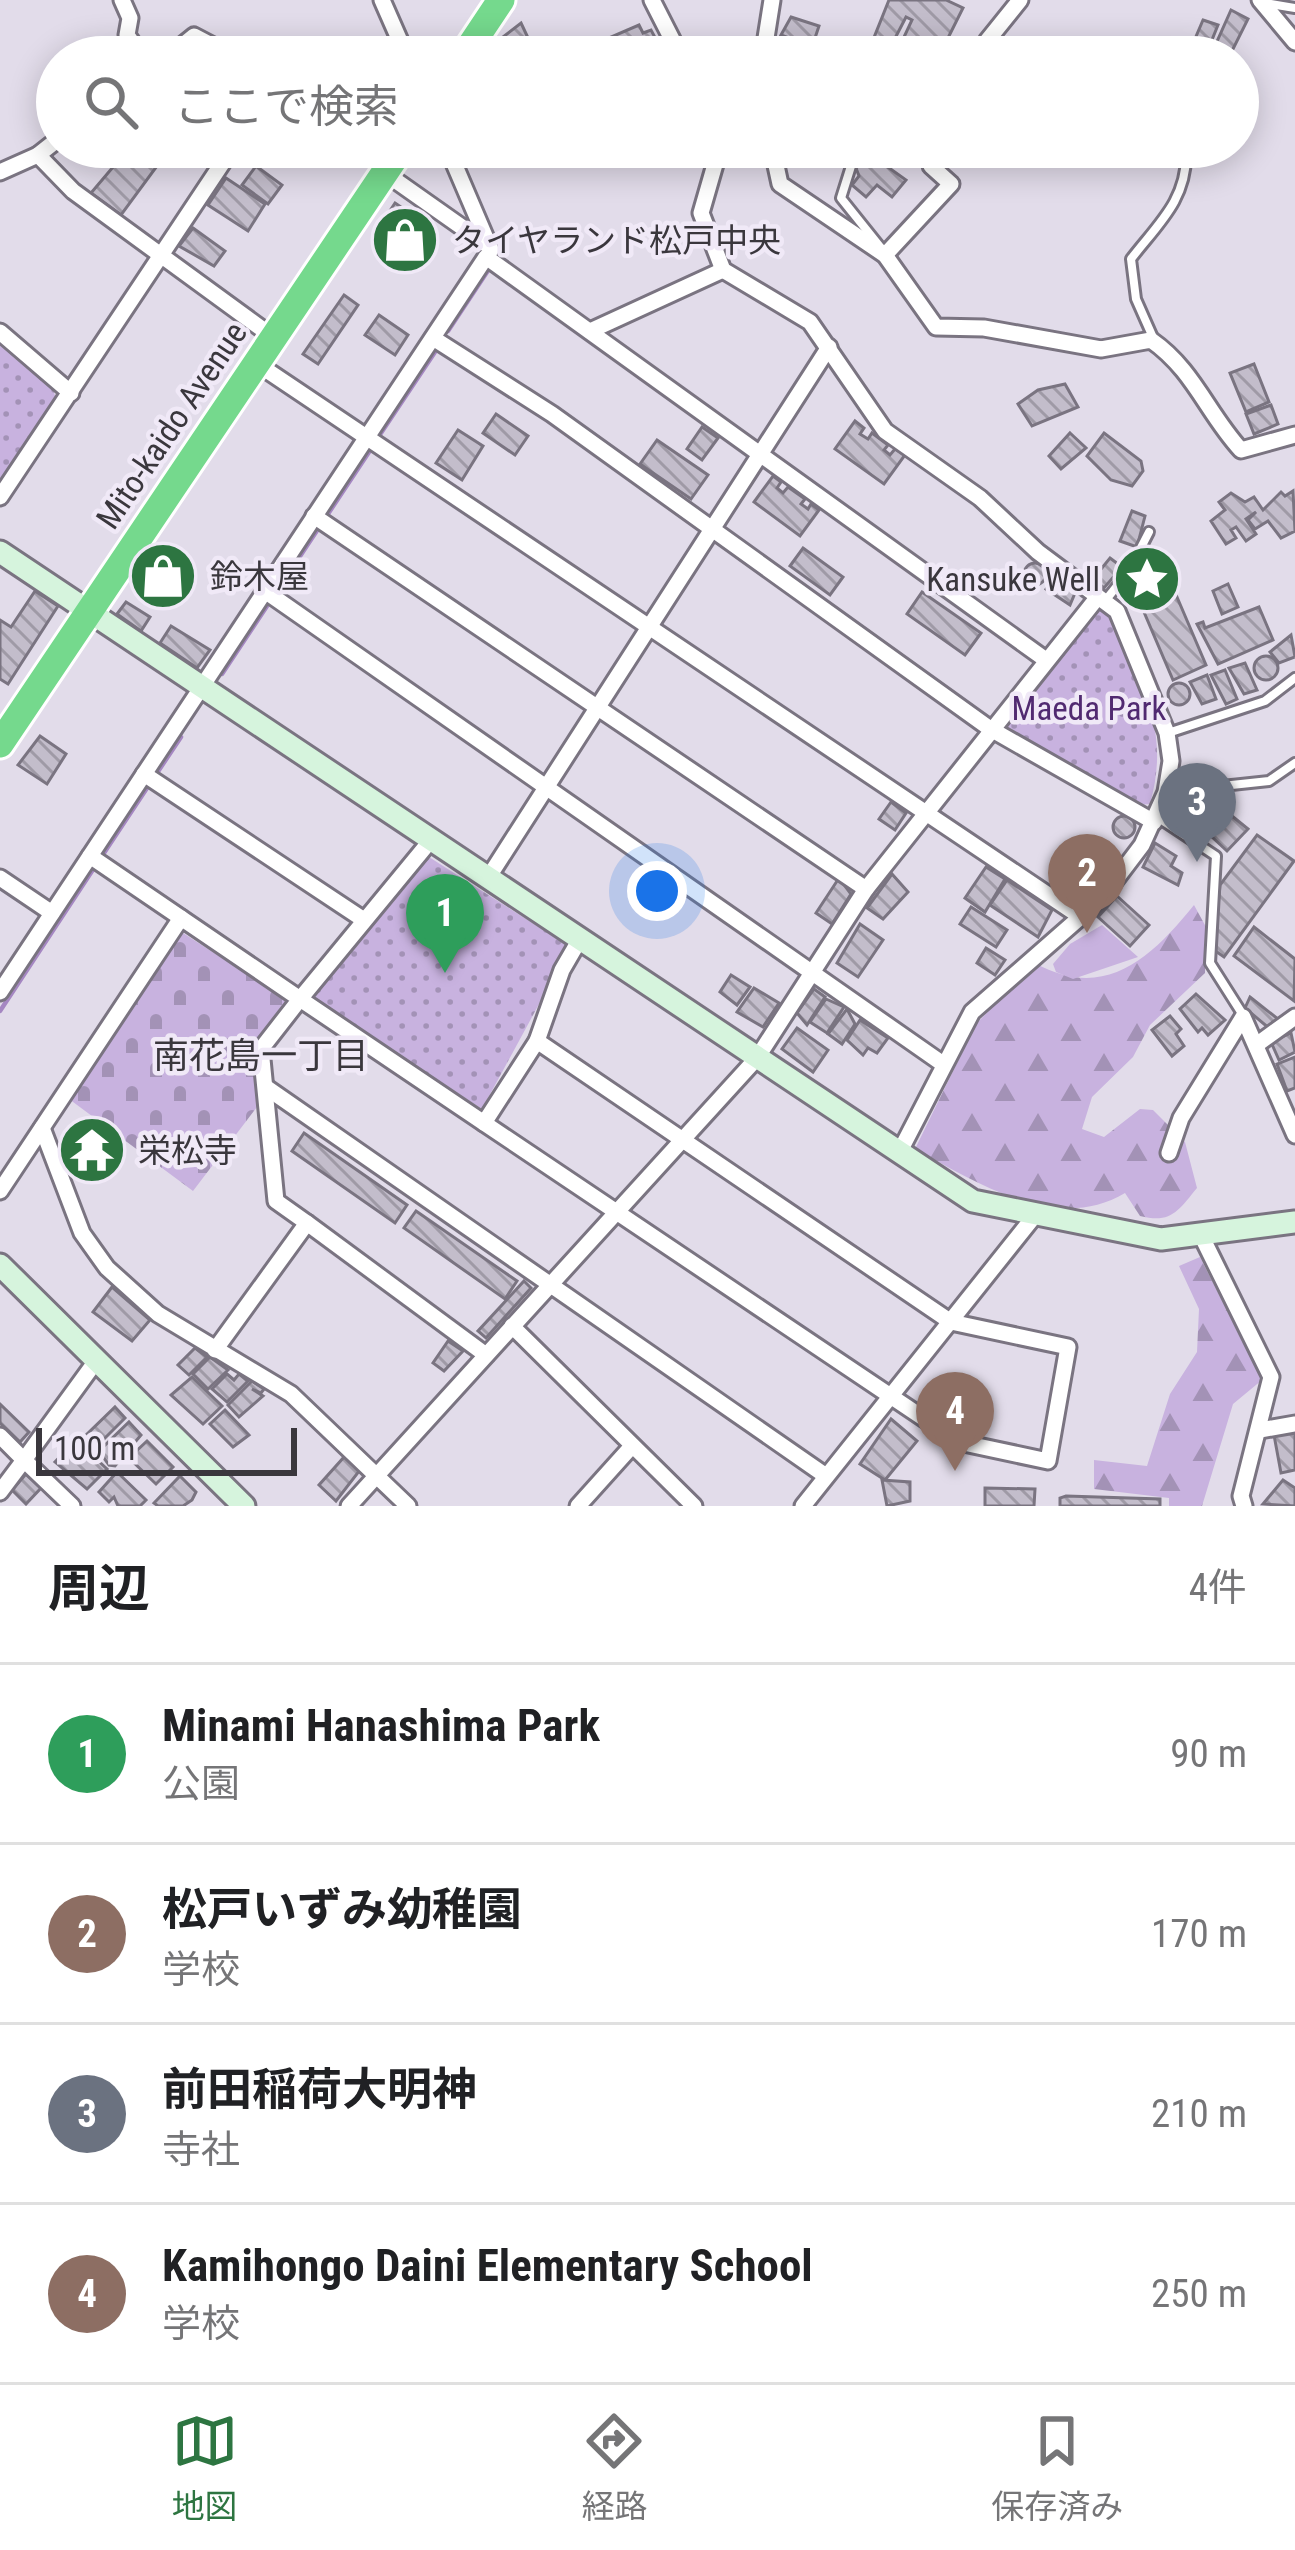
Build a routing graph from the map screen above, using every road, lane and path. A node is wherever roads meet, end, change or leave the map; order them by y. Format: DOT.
graph roads {
  1 [pos="122,0"];
  2 [pos="382,0"];
  3 [pos="501,0"];
  4 [pos="652,0"];
  5 [pos="1021,0"];
  6 [pos="1262,1"];
  7 [pos="772,3"];
  8 [pos="1295,8"];
  9 [pos="128,36"];
  10 [pos="397,36"];
  11 [pos="477,36"];
  12 [pos="670,36"];
  13 [pos="766,36"];
  14 [pos="774,36"];
  15 [pos="991,36"];
  16 [pos="1295,42"];
  17 [pos="36,156"];
  18 [pos="51,168"];
  19 [pos="218,168"];
  20 [pos="388,168"];
  21 [pos="456,168"];
  22 [pos="714,168"];
  23 [pos="775,168"];
  24 [pos="850,168"];
  25 [pos="933,168"];
  26 [pos="1187,168"];
  27 [pos="0,172"];
  28 [pos="385,173"];
  29 [pos="490,247"];
  30 [pos="160,254"];
  31 [pos="885,255"];
  32 [pos="496,264"];
  33 [pos="723,270"];
  34 [pos="590,331"];
  35 [pos="0,332"];
  36 [pos="273,337"];
  37 [pos="433,338"];
  38 [pos="1156,343"];
  39 [pos="829,347"];
  40 [pos="256,362"];
  41 [pos="71,393"];
  42 [pos="367,435"];
  43 [pos="1295,435"];
  44 [pos="759,453"];
  45 [pos="0,496"];
  46 [pos="314,516"];
  47 [pos="711,528"];
  48 [pos="1149,532"];
  49 [pos="0,552"];
  50 [pos="265,591"];
  51 [pos="1101,600"];
  52 [pos="89,611"];
  53 [pos="649,627"];
  54 [pos="1046,660"];
  55 [pos="1295,678"];
  56 [pos="203,686"];
  57 [pos="596,706"];
  58 [pos="989,728"];
  59 [pos="1167,733"];
  60 [pos="0,745"];
  61 [pos="1295,763"];
  62 [pos="144,773"];
  63 [pos="546,786"];
  64 [pos="1166,792"];
  65 [pos="925,813"];
  66 [pos="1155,819"];
  67 [pos="430,840"];
  68 [pos="90,856"];
  69 [pos="0,878"];
  70 [pos="488,878"];
  71 [pos="866,889"];
  72 [pos="52,913"];
  73 [pos="1078,916"];
  74 [pos="181,918"];
  75 [pos="364,920"];
  76 [pos="580,939"];
  77 [pos="813,973"];
  78 [pos="0,992"];
  79 [pos="301,999"];
  80 [pos="1243,1017"];
  81 [pos="1295,1017"];
  82 [pos="537,1042"];
  83 [pos="1258,1043"];
  84 [pos="757,1058"];
  85 [pos="943,1064"];
  86 [pos="267,1088"];
  87 [pos="484,1123"];
  88 [pos="42,1128"];
  89 [pos="1294,1130"];
  90 [pos="682,1139"];
  91 [pos="1169,1153"];
  92 [pos="899,1154"];
  93 [pos="0,1191"];
  94 [pos="617,1214"];
  95 [pos="1036,1214"];
  96 [pos="1295,1222"];
  97 [pos="307,1223"];
  98 [pos="1201,1235"];
  99 [pos="0,1265"];
  100 [pos="550,1285"];
  101 [pos="951,1322"];
  102 [pos="512,1326"];
  103 [pos="215,1350"];
  104 [pos="486,1355"];
  105 [pos="96,1361"];
  106 [pos="889,1398"];
  107 [pos="1295,1424"];
  108 [pos="1260,1430"];
  109 [pos="0,1436"];
  110 [pos="632,1446"];
  111 [pos="24,1460"];
  112 [pos="377,1476"];
  113 [pos="826,1476"];
  114 [pos="0,1492"];
  115 [pos="72,1506"];
  116 [pos="244,1506"];
  117 [pos="349,1506"];
  118 [pos="408,1506"];
  119 [pos="578,1506"];
  120 [pos="694,1506"];
  121 [pos="803,1506"];
  122 [pos="1244,1506"];
  1 -- 9 [label="street"];
  2 -- 10 [label="street"];
  3 -- 11 [label="highway"];
  4 -- 12 [label="street"];
  5 -- 15 [label="street"];
  6 -- 8 [label="lane"];
  6 -- 16 [label="street"];
  7 -- 13 [label="street"];
  7 -- 14 [label="street"];
  17 -- 27 [label="street"];
  18 -- 30 [label="street"];
  19 -- 30 [label="street"];
  20 -- 28 [label="highway, Mito-kaido Avenue"];
  21 -- 29 [label="street"];
  22 -- 33 [label="street"];
  23 -- 31 [label="street"];
  24 -- 31 [label="lane"];
  25 -- 31 [label="street"];
  26 -- 38 [label="lane"];
  28 -- 29 [label="street"];
  28 -- 36 [label="highway, Mito-kaido Avenue"];
  29 -- 32 [label="street"];
  30 -- 36 [label="street"];
  30 -- 41 [label="street"];
  31 -- 38 [label="street"];
  32 -- 34 [label="street"];
  32 -- 37 [label="street"];
  33 -- 34 [label="street"];
  33 -- 39 [label="street"];
  34 -- 44 [label="street"];
  35 -- 41 [label="street"];
  36 -- 40 [label="highway, Mito-kaido Avenue"];
  37 -- 42 [label="street"];
  37 -- 47 [label="street"];
  38 -- 43 [label="street"];
  39 -- 44 [label="street"];
  39 -- 51 [label="street"];
  40 -- 42 [label="street"];
  40 -- 52 [label="highway, Mito-kaido Avenue"];
  41 -- 45 [label="street"];
  42 -- 46 [label="street"];
  42 -- 53 [label="street"];
  44 -- 47 [label="street"];
  44 -- 54 [label="street"];
  46 -- 50 [label="street"];
  46 -- 57 [label="street"];
  47 -- 53 [label="street"];
  47 -- 58 [label="street"];
  48 -- 51 [label="lane"];
  49 -- 52 [label="street"];
  50 -- 56 [label="street"];
  50 -- 63 [label="street"];
  51 -- 54 [label="street"];
  51 -- 59 [label="street"];
  52 -- 56 [label="street"];
  52 -- 60 [label="highway, Mito-kaido Avenue"];
  53 -- 57 [label="street"];
  53 -- 65 [label="street"];
  54 -- 58 [label="street"];
  55 -- 59 [label="lane"];
  56 -- 62 [label="street"];
  56 -- 67 [label="street"];
  57 -- 63 [label="street"];
  57 -- 71 [label="street"];
  58 -- 65 [label="street"];
  58 -- 66 [label="street"];
  59 -- 64 [label="street"];
  61 -- 64 [label="lane"];
  62 -- 68 [label="street"];
  62 -- 75 [label="street"];
  63 -- 70 [label="street"];
  63 -- 77 [label="street"];
  64 -- 66 [label="street"];
  65 -- 71 [label="street"];
  65 -- 73 [label="street"];
  66 -- 73 [label="street"];
  66 -- 80 [label="lane"];
  67 -- 70 [label="street"];
  67 -- 75 [label="street"];
  68 -- 72 [label="street"];
  68 -- 74 [label="street"];
  69 -- 72 [label="street"];
  70 -- 76 [label="street"];
  71 -- 77 [label="street"];
  72 -- 78 [label="street"];
  73 -- 85 [label="street"];
  74 -- 79 [label="street"];
  74 -- 88 [label="street"];
  75 -- 79 [label="street"];
  76 -- 82 [label="street"];
  76 -- 84 [label="street"];
  77 -- 84 [label="street"];
  77 -- 85 [label="street"];
  79 -- 86 [label="street"];
  79 -- 87 [label="street"];
  80 -- 83 [label="street"];
  80 -- 91 [label="street"];
  81 -- 83 [label="street"];
  82 -- 87 [label="street"];
  82 -- 90 [label="street"];
  83 -- 89 [label="street"];
  84 -- 90 [label="street"];
  84 -- 92 [label="street"];
  85 -- 92 [label="street"];
  86 -- 97 [label="street"];
  86 -- 100 [label="street"];
  87 -- 94 [label="street"];
  88 -- 93 [label="street"];
  88 -- 103 [label="street"];
  90 -- 94 [label="street"];
  90 -- 101 [label="street"];
  92 -- 95 [label="street"];
  94 -- 100 [label="street"];
  94 -- 106 [label="street"];
  95 -- 98 [label="street"];
  95 -- 101 [label="street"];
  96 -- 98 [label="street"];
  97 -- 103 [label="street"];
  97 -- 104 [label="street"];
  98 -- 108 [label="street"];
  99 -- 105 [label="street"];
  100 -- 102 [label="street"];
  100 -- 113 [label="street"];
  101 -- 106 [label="street"];
  101 -- 106 [label="street"];
  102 -- 104 [label="street"];
  102 -- 110 [label="street"];
  103 -- 112 [label="street"];
  104 -- 112 [label="street"];
  105 -- 111 [label="street"];
  105 -- 116 [label="street"];
  106 -- 113 [label="street"];
  107 -- 108 [label="street"];
  108 -- 122 [label="street"];
  109 -- 111 [label="street"];
  110 -- 119 [label="street"];
  110 -- 120 [label="street"];
  111 -- 114 [label="street"];
  111 -- 115 [label="street"];
  112 -- 117 [label="street"];
  112 -- 118 [label="street"];
  113 -- 121 [label="street"];
}
